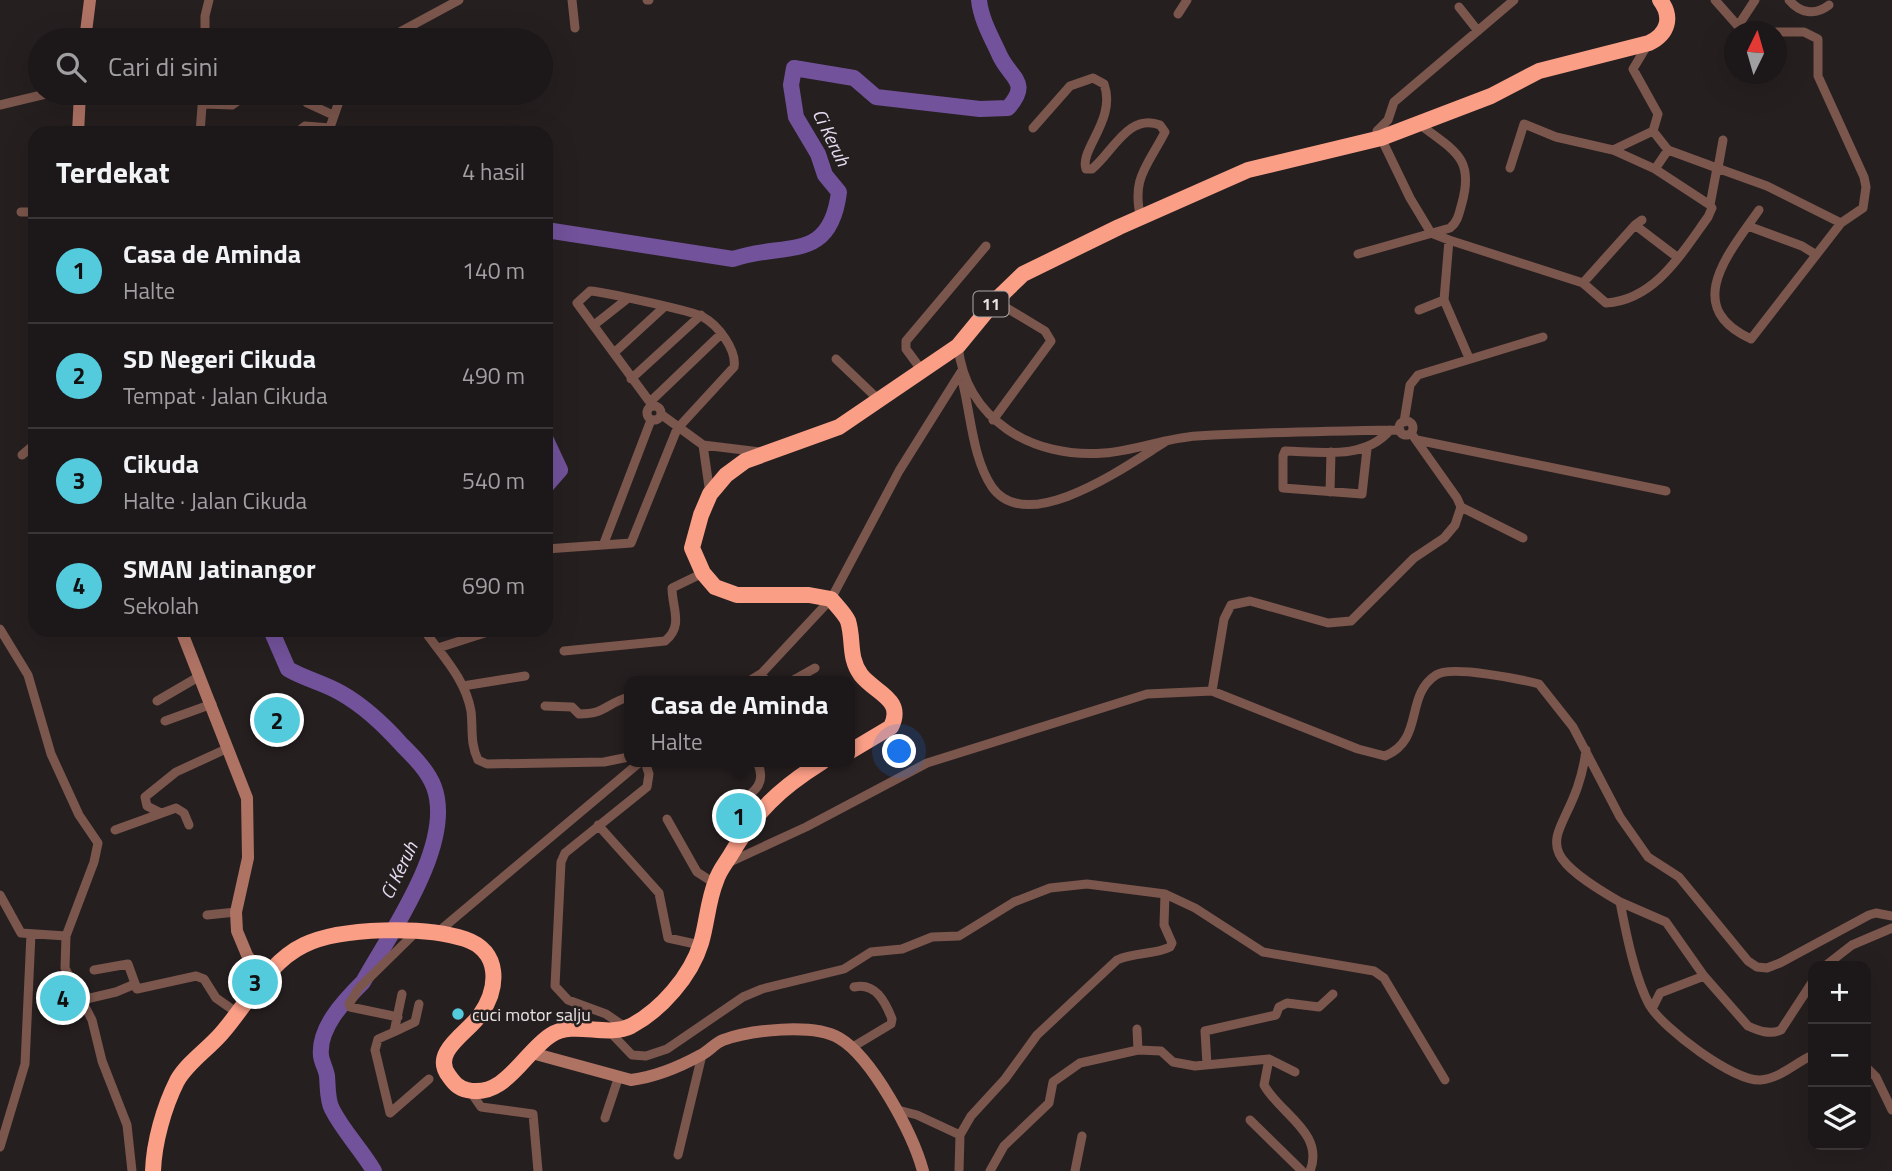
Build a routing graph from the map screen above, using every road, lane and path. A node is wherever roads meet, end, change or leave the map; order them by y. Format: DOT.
graph roads {
  1 [pos="89,0"];
  2 [pos="209,0"];
  3 [pos="459,0"];
  4 [pos="572,0"];
  5 [pos="1187,0"];
  6 [pos="1514,0"];
  7 [pos="1715,0"];
  8 [pos="1755,0"];
  9 [pos="1789,0"];
  10 [pos="1662,1"];
  11 [pos="1829,5"];
  12 [pos="1459,7"];
  13 [pos="1178,15"];
  14 [pos="1734,21"];
  15 [pos="1741,21"];
  16 [pos="86,28"];
  17 [pos="205,28"];
  18 [pos="407,28"];
  19 [pos="575,28"];
  20 [pos="1478,31"];
  21 [pos="1787,32"];
  22 [pos="1649,43"];
  23 [pos="28,99"];
  24 [pos="79,105"];
  25 [pos="204,105"];
  26 [pos="311,105"];
  27 [pos="337,105"];
  28 [pos="0,106"];
  29 [pos="333,115"];
  30 [pos="1418,123"];
  31 [pos="78,126"];
  32 [pos="202,126"];
  33 [pos="330,126"];
  34 [pos="1033,128"];
  35 [pos="1653,131"];
  36 [pos="1379,138"];
  37 [pos="1723,140"];
  38 [pos="1612,150"];
  39 [pos="1668,150"];
  40 [pos="1510,167"];
  41 [pos="1718,168"];
  42 [pos="1654,169"];
  43 [pos="1710,205"];
  44 [pos="1759,210"];
  45 [pos="21,212"];
  46 [pos="28,212"];
  47 [pos="1141,219"];
  48 [pos="1841,223"];
  49 [pos="1748,226"];
  50 [pos="1431,233"];
  51 [pos="1449,240"];
  52 [pos="986,246"];
  53 [pos="1358,254"];
  54 [pos="1815,254"];
  55 [pos="1677,257"];
  56 [pos="1583,283"];
  57 [pos="627,299"];
  58 [pos="1444,300"];
  59 [pos="995,301"];
  60 [pos="663,308"];
  61 [pos="1419,310"];
  62 [pos="701,315"];
  63 [pos="594,325"];
  64 [pos="721,334"];
  65 [pos="1543,337"];
  66 [pos="958,346"];
  67 [pos="615,352"];
  68 [pos="1469,358"];
  69 [pos="836,359"];
  70 [pos="923,372"];
  71 [pos="961,372"];
  72 [pos="631,379"];
  73 [pos="880,401"];
  74 [pos="651,404"];
  75 [pos="662,415"];
  76 [pos="651,420"];
  77 [pos="993,420"];
  78 [pos="1398,427"];
  79 [pos="677,429"];
  80 [pos="1414,437"];
  81 [pos="1173,438"];
  82 [pos="703,445"];
  83 [pos="1367,449"];
  84 [pos="1331,452"];
  85 [pos="761,453"];
  86 [pos="1666,491"];
  87 [pos="1330,492"];
  88 [pos="710,494"];
  89 [pos="1461,507"];
  90 [pos="1523,538"];
  91 [pos="604,543"];
  92 [pos="553,548"];
  93 [pos="703,573"];
  94 [pos="831,599"];
  95 [pos="0,629"];
  96 [pos="184,637"];
  97 [pos="429,637"];
  98 [pos="472,637"];
  99 [pos="438,648"];
  100 [pos="564,651"];
  101 [pos="815,668"];
  102 [pos="200,676"];
  103 [pos="525,676"];
  104 [pos="757,676"];
  105 [pos="802,676"];
  106 [pos="463,686"];
  107 [pos="1212,691"];
  108 [pos="624,698"];
  109 [pos="157,701"];
  110 [pos="212,704"];
  111 [pos="545,706"];
  112 [pos="165,721"];
  113 [pos="226,748"];
  114 [pos="855,748"];
  115 [pos="1587,748"];
  116 [pos="624,758"];
  117 [pos="634,767"];
  118 [pos="647,767"];
  119 [pos="758,767"];
  120 [pos="815,767"];
  121 [pos="161,813"];
  122 [pos="667,819"];
  123 [pos="189,825"];
  124 [pos="598,825"];
  125 [pos="115,830"];
  126 [pos="742,835"];
  127 [pos="723,865"];
  128 [pos="714,883"];
  129 [pos="1165,894"];
  130 [pos="0,895"];
  131 [pos="1620,902"];
  132 [pos="236,912"];
  133 [pos="207,915"];
  134 [pos="1892,916"];
  135 [pos="1892,928"];
  136 [pos="413,933"];
  137 [pos="31,934"];
  138 [pos="435,934"];
  139 [pos="66,936"];
  140 [pos="700,945"];
  141 [pos="1831,961"];
  142 [pos="94,970"];
  143 [pos="1704,976"];
  144 [pos="264,981"];
  145 [pos="135,984"];
  146 [pos="854,987"];
  147 [pos="1808,990"];
  148 [pos="402,994"];
  149 [pos="1334,994"];
  150 [pos="82,1000"];
  151 [pos="419,1003"];
  152 [pos="1652,1009"];
  153 [pos="239,1014"];
  154 [pos="398,1017"];
  155 [pos="626,1028"];
  156 [pos="1137,1029"];
  157 [pos="608,1030"];
  158 [pos="394,1032"];
  159 [pos="850,1048"];
  160 [pos="1138,1050"];
  161 [pos="533,1053"];
  162 [pos="702,1055"];
  163 [pos="1808,1058"];
  164 [pos="1269,1059"];
  165 [pos="1207,1065"];
  166 [pos="1295,1072"];
  167 [pos="1871,1072"];
  168 [pos="429,1079"];
  169 [pos="618,1079"];
  170 [pos="1445,1080"];
  171 [pos="470,1091"];
  172 [pos="898,1110"];
  173 [pos="1892,1110"];
  174 [pos="605,1118"];
  175 [pos="1250,1120"];
  176 [pos="960,1135"];
  177 [pos="1082,1136"];
  178 [pos="0,1147"];
  179 [pos="678,1155"];
  180 [pos="156,1168"];
  181 [pos="132,1171"];
  182 [pos="538,1171"];
  183 [pos="923,1171"];
  184 [pos="959,1171"];
  185 [pos="990,1171"];
  186 [pos="1074,1171"];
  187 [pos="1302,1171"];
  188 [pos="1310,1171"];
  1 -- 16 [label="street"];
  2 -- 17 [label="street"];
  3 -- 18 [label="street"];
  4 -- 19 [label="street"];
  5 -- 13 [label="street"];
  6 -- 20 [label="street"];
  7 -- 14 [label="street"];
  8 -- 15 [label="street"];
  9 -- 11 [label="street"];
  10 -- 22 [label="highway"];
  12 -- 20 [label="street"];
  20 -- 36 [label="street"];
  21 -- 48 [label="street"];
  22 -- 30 [label="highway, 11"];
  22 -- 35 [label="street"];
  23 -- 28 [label="street"];
  24 -- 31 [label="street"];
  25 -- 32 [label="street"];
  26 -- 29 [label="street"];
  27 -- 29 [label="street"];
  29 -- 33 [label="street"];
  30 -- 36 [label="highway, 11"];
  30 -- 50 [label="street"];
  34 -- 47 [label="street"];
  35 -- 38 [label="street"];
  35 -- 39 [label="street"];
  36 -- 47 [label="highway, 11"];
  36 -- 50 [label="street"];
  37 -- 41 [label="street"];
  38 -- 40 [label="street"];
  38 -- 42 [label="street"];
  39 -- 41 [label="street"];
  39 -- 42 [label="street"];
  41 -- 43 [label="street"];
  41 -- 48 [label="street"];
  42 -- 43 [label="street"];
  43 -- 55 [label="street"];
  44 -- 49 [label="street"];
  45 -- 46 [label="street"];
  47 -- 59 [label="highway, 11"];
  48 -- 54 [label="street"];
  49 -- 54 [label="street"];
  49 -- 54 [label="street"];
  50 -- 51 [label="street"];
  50 -- 53 [label="street"];
  51 -- 56 [label="street"];
  51 -- 58 [label="street"];
  52 -- 70 [label="street"];
  55 -- 56 [label="street"];
  55 -- 56 [label="street"];
  57 -- 60 [label="street"];
  57 -- 63 [label="street"];
  57 -- 63 [label="street"];
  58 -- 61 [label="street"];
  58 -- 68 [label="street"];
  59 -- 66 [label="highway, 11"];
  59 -- 77 [label="street"];
  60 -- 62 [label="street"];
  60 -- 67 [label="street"];
  62 -- 64 [label="street"];
  62 -- 72 [label="street"];
  63 -- 67 [label="street"];
  64 -- 74 [label="street"];
  64 -- 79 [label="street"];
  65 -- 68 [label="street"];
  66 -- 70 [label="highway, 11"];
  66 -- 71 [label="street"];
  67 -- 72 [label="street"];
  68 -- 78 [label="street"];
  69 -- 73 [label="street"];
  70 -- 73 [label="highway, 11"];
  71 -- 77 [label="street"];
  71 -- 81 [label="street"];
  71 -- 94 [label="street"];
  72 -- 74 [label="street"];
  73 -- 85 [label="highway, 11"];
  74 -- 75 [label="street"];
  74 -- 76 [label="street"];
  75 -- 76 [label="street"];
  75 -- 79 [label="street"];
  76 -- 91 [label="street"];
  77 -- 81 [label="street"];
  78 -- 80 [label="street"];
  78 -- 81 [label="street"];
  78 -- 83 [label="street"];
  79 -- 82 [label="street"];
  79 -- 91 [label="street"];
  80 -- 86 [label="street"];
  80 -- 89 [label="street"];
  82 -- 85 [label="street"];
  82 -- 88 [label="street"];
  83 -- 84 [label="street"];
  83 -- 87 [label="street"];
  84 -- 87 [label="street"];
  84 -- 87 [label="street"];
  85 -- 88 [label="highway, 11"];
  88 -- 93 [label="highway, 11"];
  89 -- 90 [label="street"];
  89 -- 107 [label="street"];
  91 -- 92 [label="street"];
  93 -- 94 [label="highway"];
  93 -- 100 [label="street"];
  94 -- 104 [label="street"];
  94 -- 114 [label="highway"];
  95 -- 139 [label="street"];
  96 -- 102 [label="street"];
  97 -- 99 [label="street"];
  98 -- 99 [label="street"];
  99 -- 106 [label="street"];
  101 -- 105 [label="street"];
  102 -- 109 [label="street"];
  102 -- 110 [label="street"];
  103 -- 106 [label="street"];
  106 -- 116 [label="street"];
  107 -- 115 [label="street"];
  107 -- 127 [label="street"];
  108 -- 111 [label="street"];
  110 -- 112 [label="street"];
  110 -- 113 [label="street"];
  113 -- 121 [label="street"];
  113 -- 132 [label="street"];
  115 -- 131 [label="street"];
  115 -- 134 [label="street"];
  117 -- 138 [label="street"];
  118 -- 124 [label="street"];
  119 -- 126 [label="street"];
  120 -- 126 [label="highway"];
  121 -- 123 [label="street"];
  121 -- 125 [label="street"];
  122 -- 128 [label="street"];
  124 -- 140 [label="street"];
  124 -- 155 [label="street"];
  126 -- 127 [label="highway"];
  127 -- 128 [label="highway"];
  128 -- 140 [label="highway"];
  129 -- 157 [label="street"];
  129 -- 170 [label="street"];
  129 -- 176 [label="street"];
  130 -- 137 [label="street"];
  131 -- 143 [label="street"];
  131 -- 152 [label="street"];
  132 -- 133 [label="street"];
  132 -- 144 [label="street"];
  135 -- 141 [label="street"];
  136 -- 138 [label="highway"];
  136 -- 144 [label="highway"];
  136 -- 154 [label="street"];
  137 -- 139 [label="street"];
  137 -- 178 [label="street"];
  138 -- 171 [label="highway"];
  139 -- 150 [label="street"];
  140 -- 155 [label="highway"];
  142 -- 145 [label="street"];
  143 -- 147 [label="street"];
  143 -- 152 [label="street"];
  144 -- 153 [label="highway"];
  145 -- 150 [label="street"];
  145 -- 153 [label="street"];
  146 -- 159 [label="street"];
  148 -- 154 [label="street"];
  149 -- 165 [label="street"];
  150 -- 181 [label="street"];
  151 -- 158 [label="street"];
  152 -- 163 [label="street"];
  153 -- 180 [label="highway"];
  154 -- 158 [label="street"];
  155 -- 157 [label="highway"];
  156 -- 160 [label="street"];
  157 -- 161 [label="highway"];
  158 -- 168 [label="street"];
  159 -- 162 [label="street"];
  159 -- 172 [label="street"];
  160 -- 165 [label="street"];
  160 -- 185 [label="street"];
  161 -- 169 [label="street"];
  161 -- 171 [label="highway"];
  162 -- 169 [label="street"];
  162 -- 179 [label="street"];
  164 -- 165 [label="street"];
  164 -- 166 [label="street"];
  164 -- 188 [label="street"];
  167 -- 173 [label="street"];
  169 -- 174 [label="street"];
  171 -- 182 [label="street"];
  172 -- 176 [label="street"];
  172 -- 183 [label="street"];
  175 -- 187 [label="street"];
  176 -- 184 [label="street"];
  177 -- 186 [label="street"];
}
